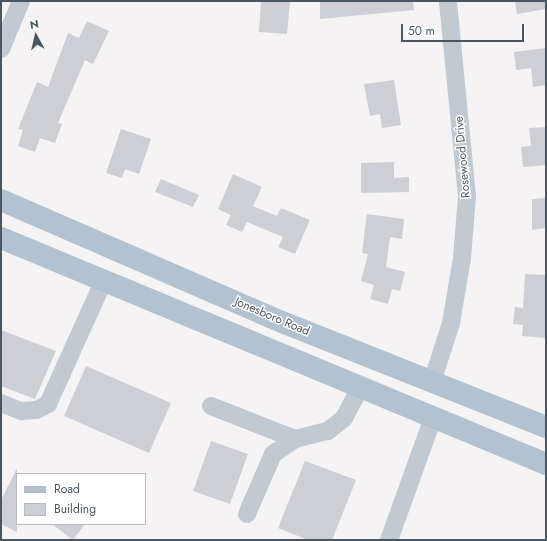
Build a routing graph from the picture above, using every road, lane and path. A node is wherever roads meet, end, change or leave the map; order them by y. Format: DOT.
graph roads {
  1 [pos="21,1"];
  2 [pos="448,1"];
  3 [pos="1,49"];
  4 [pos="1,200"];
  5 [pos="1,238"];
  6 [pos="103,282"];
  7 [pos="432,382"];
  8 [pos="360,388"];
  9 [pos="1,403"];
  10 [pos="211,406"];
  11 [pos="433,418"];
  12 [pos="546,427"];
  13 [pos="295,439"];
  14 [pos="546,464"];
  15 [pos="247,514"];
  16 [pos="389,540"];
  1 -- 3 [label="street"];
  2 -- 7 [label="street, Rosewood Drive"];
  4 -- 7 [label="main road, Jonesboro Road"];
  5 -- 6 [label="main road"];
  6 -- 8 [label="main road"];
  6 -- 9 [label="street"];
  7 -- 12 [label="main road, Jonesboro Road"];
  8 -- 11 [label="main road"];
  8 -- 13 [label="street"];
  10 -- 13 [label="street"];
  11 -- 14 [label="main road"];
  11 -- 16 [label="street"];
  13 -- 15 [label="street"];
}
